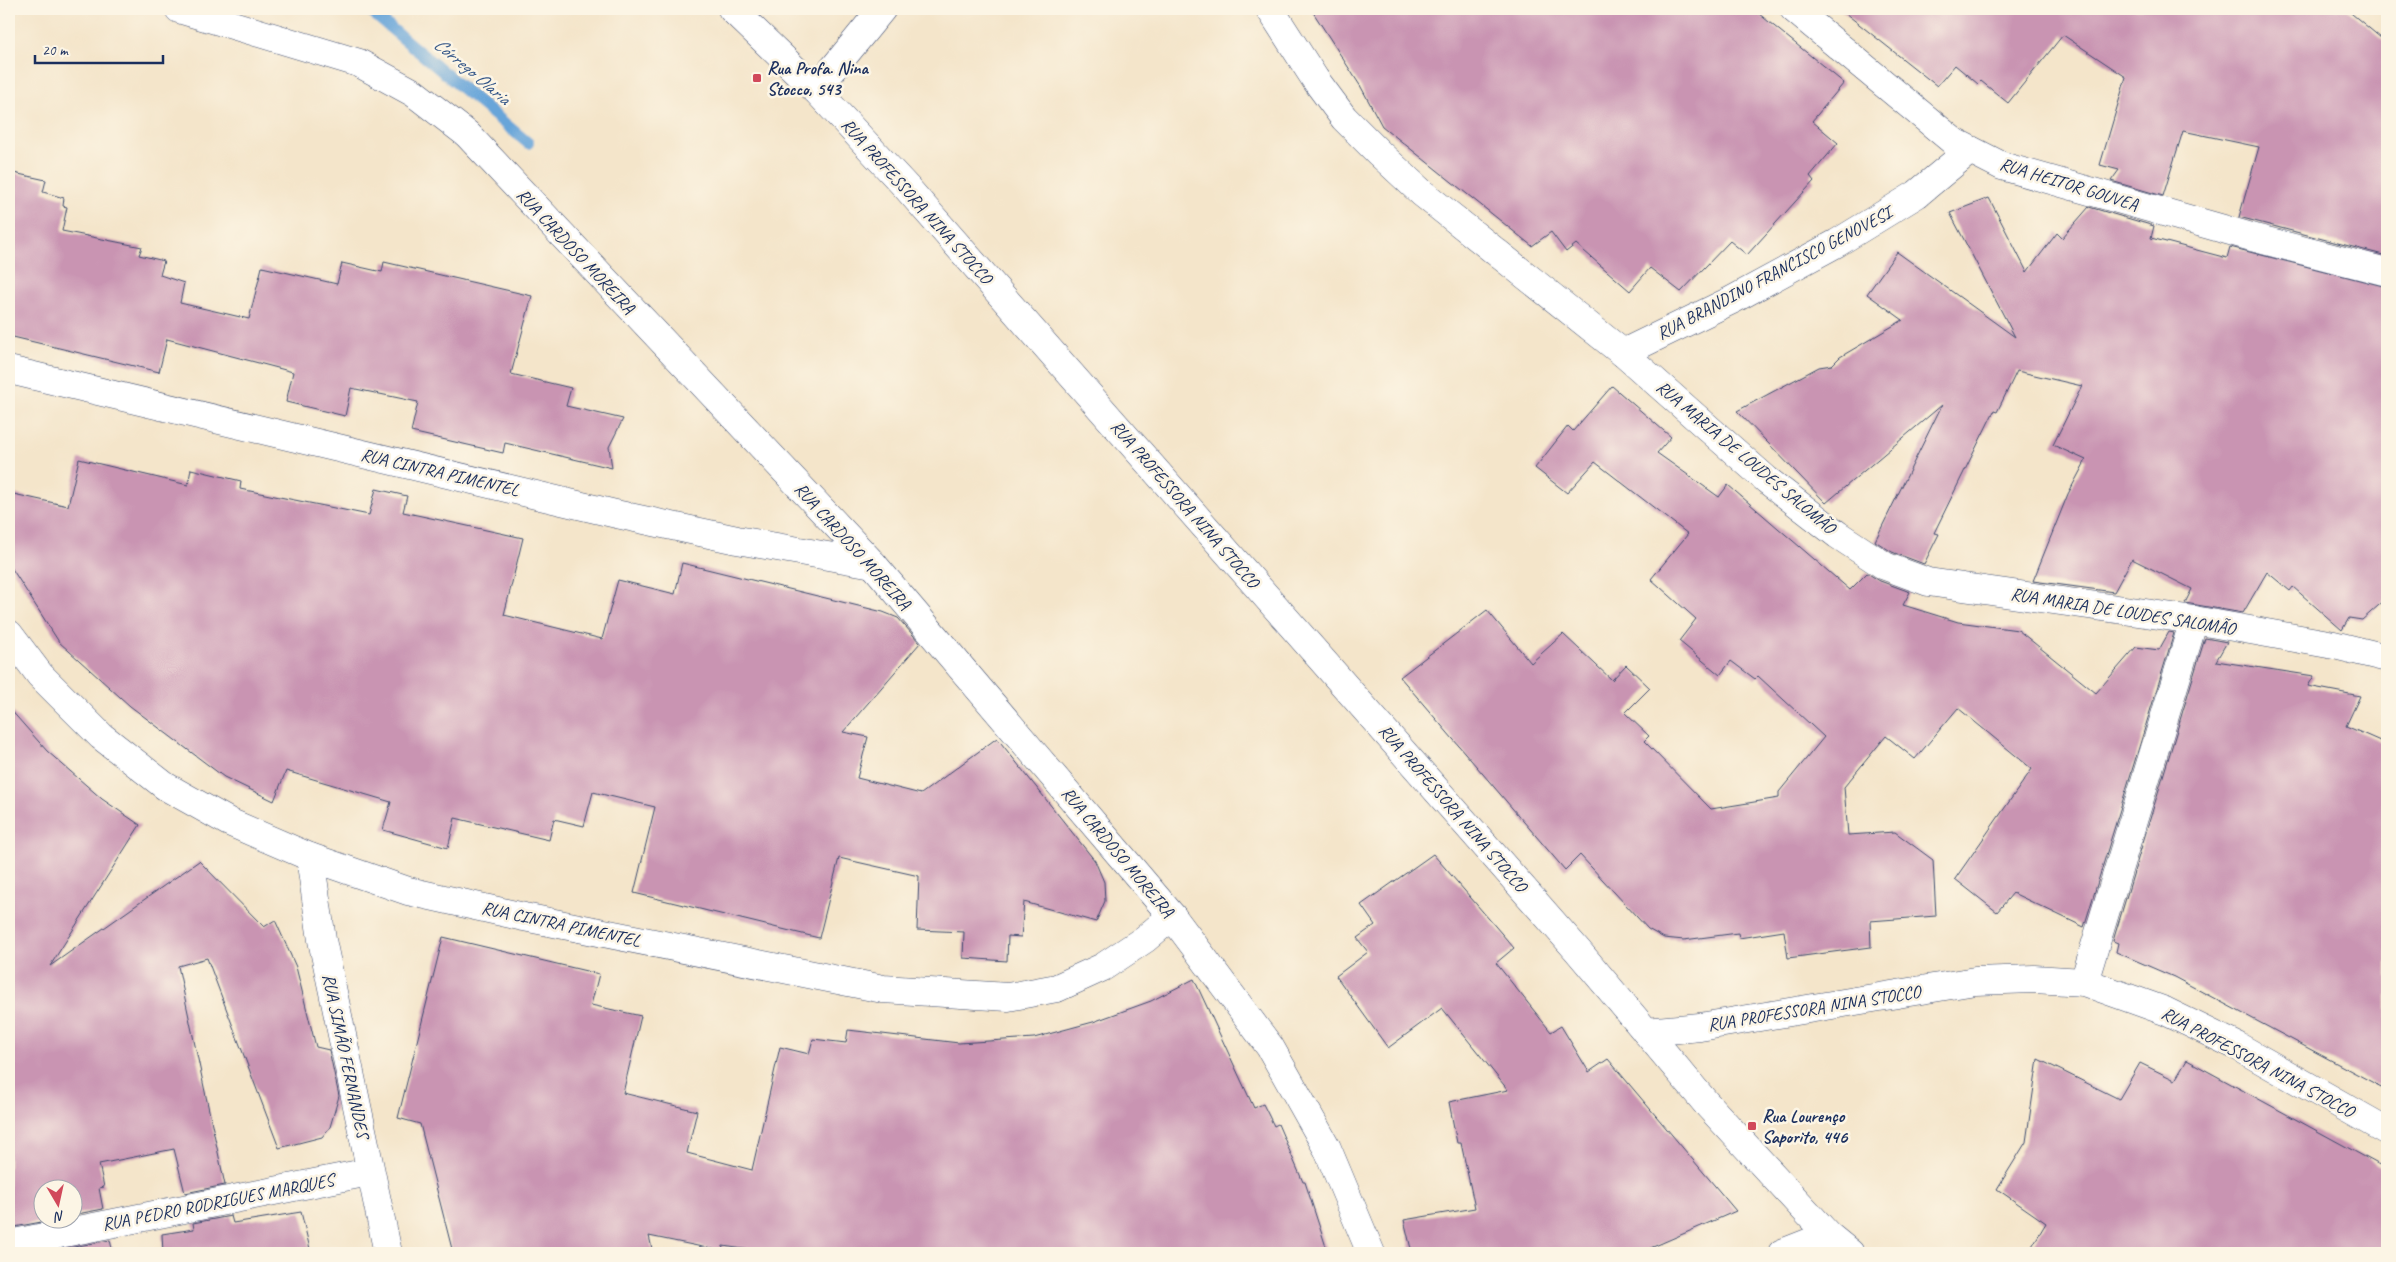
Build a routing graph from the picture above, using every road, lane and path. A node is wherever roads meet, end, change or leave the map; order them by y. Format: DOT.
graph roads {
  1 [pos="179,9"];
  2 [pos="732,9"];
  3 [pos="882,9"];
  4 [pos="1270,9"];
  5 [pos="1794,9"];
  6 [pos="816,90"];
  7 [pos="1970,150"];
  8 [pos="2387,272"];
  9 [pos="1623,353"];
  10 [pos="9,370"];
  11 [pos="873,564"];
  12 [pos="2194,620"];
  13 [pos="9,634"];
  14 [pos="2387,658"];
  15 [pos="310,857"];
  16 [pos="1172,916"];
  17 [pos="2084,982"];
  18 [pos="1646,1032"];
  19 [pos="2387,1131"];
  20 [pos="369,1172"];
  21 [pos="9,1244"];
  22 [pos="1841,1247"];
  23 [pos="388,1253"];
  24 [pos="1371,1253"];
  25 [pos="1782,1253"];
  1 -- 11 [label="street, RUA CARDOSO MOREIRA"];
  2 -- 6 [label="street, RUA PROFESSORA NINA STOCCO"];
  3 -- 6 [label="street"];
  4 -- 9 [label="street, RUA MARIA DE LOUDES SALOMÃO"];
  5 -- 7 [label="street, RUA HEITOR GOUVEA"];
  6 -- 18 [label="street, RUA PROFESSORA NINA STOCCO"];
  7 -- 8 [label="street, RUA HEITOR GOUVEA"];
  7 -- 9 [label="street, RUA BRANDINO FRANCISCO GENOVESI"];
  9 -- 12 [label="street, RUA MARIA DE LOUDES SALOMÃO"];
  10 -- 11 [label="street, RUA CINTRA PIMENTEL"];
  11 -- 16 [label="street, RUA CARDOSO MOREIRA"];
  12 -- 14 [label="street, RUA MARIA DE LOUDES SALOMÃO"];
  12 -- 17 [label="street"];
  13 -- 15 [label="street, RUA CINTRA PIMENTEL"];
  15 -- 16 [label="street, RUA CINTRA PIMENTEL"];
  15 -- 20 [label="street, RUA SIMÃO FERNANDES"];
  16 -- 24 [label="street, RUA CARDOSO MOREIRA"];
  17 -- 18 [label="street, RUA PROFESSORA NINA STOCCO"];
  17 -- 19 [label="street, RUA PROFESSORA NINA STOCCO"];
  18 -- 22 [label="street"];
  20 -- 21 [label="street, RUA PEDRO RODRIGUES MARQUES"];
  20 -- 23 [label="street, RUA SIMÃO FERNANDES"];
  22 -- 25 [label="street"];
}
